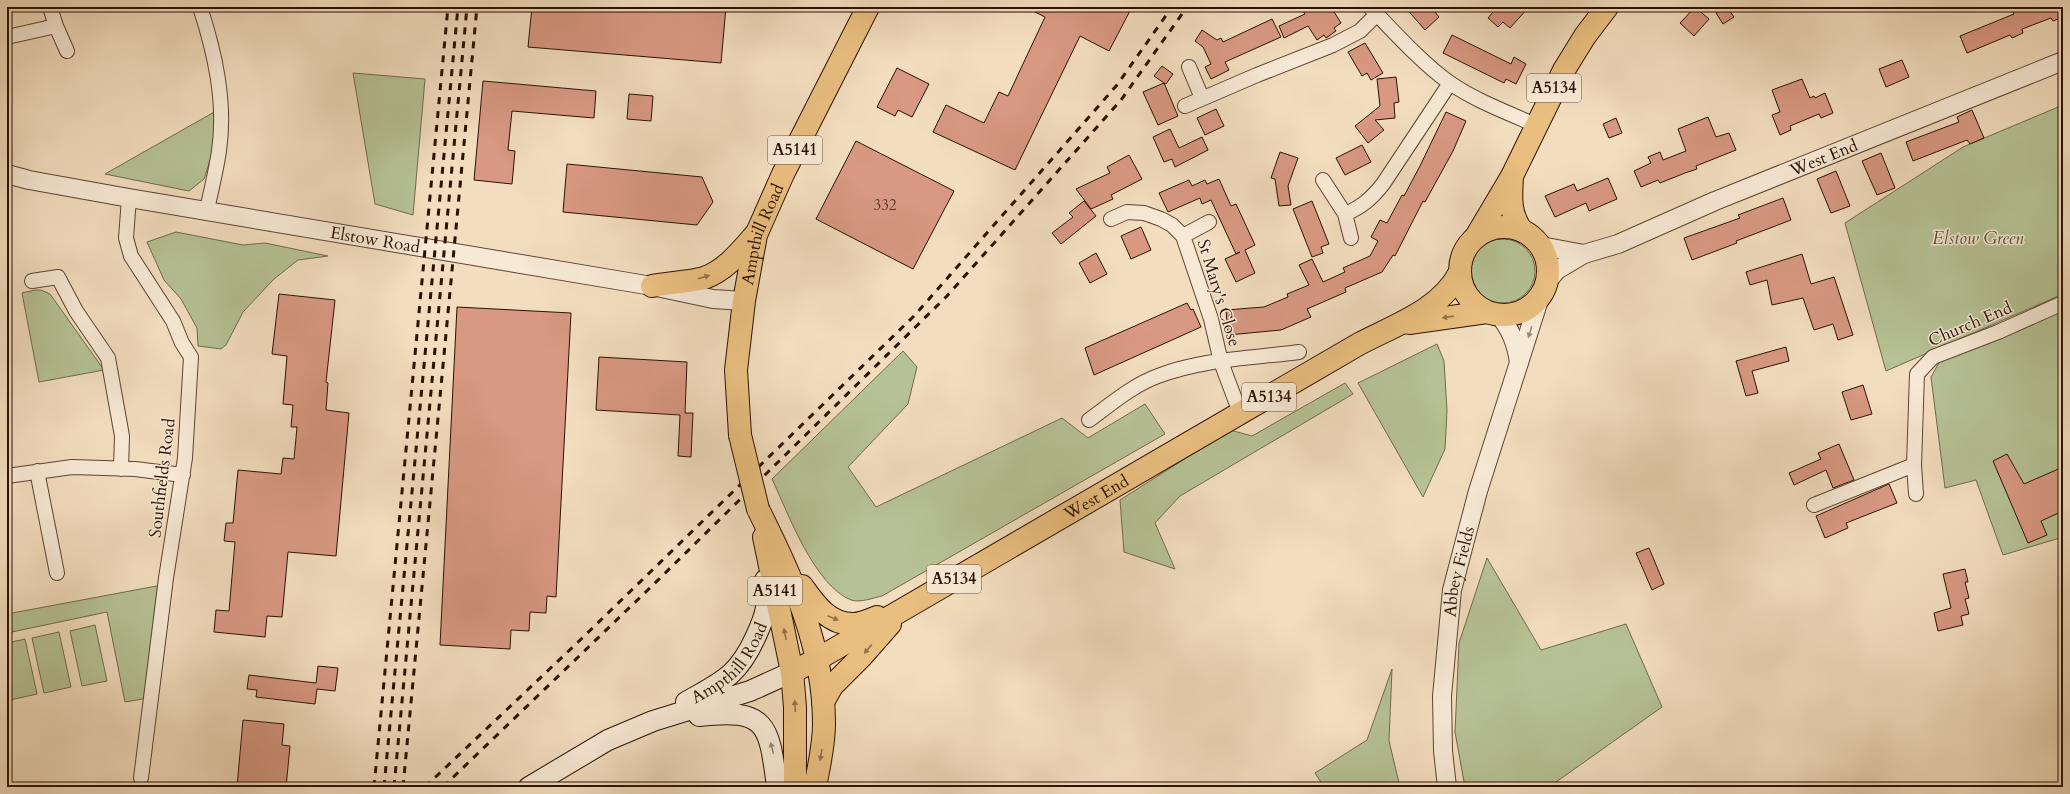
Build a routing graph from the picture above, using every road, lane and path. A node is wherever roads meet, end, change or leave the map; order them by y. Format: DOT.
graph roads {
  1 [pos="50,7"];
  2 [pos="200,7"];
  3 [pos="868,7"];
  4 [pos="1607,7"];
  5 [pos="1373,11"];
  6 [pos="56,26"];
  7 [pos="7,37"];
  8 [pos="67,51"];
  9 [pos="2063,61"];
  10 [pos="1189,67"];
  11 [pos="1450,83"];
  12 [pos="1202,98"];
  13 [pos="1185,106"];
  14 [pos="1536,125"];
  15 [pos="7,174"];
  16 [pos="1512,176"];
  17 [pos="1323,180"];
  18 [pos="129,198"];
  19 [pos="207,210"];
  20 [pos="1345,214"];
  21 [pos="1111,219"];
  22 [pos="1208,222"];
  23 [pos="1521,230"];
  24 [pos="756,235"];
  25 [pos="1477,235"];
  26 [pos="1183,236"];
  27 [pos="1350,238"];
  28 [pos="1541,246"];
  29 [pos="1584,254"];
  30 [pos="1460,272"];
  31 [pos="32,282"];
  32 [pos="652,286"];
  33 [pos="1543,292"];
  34 [pos="744,301"];
  35 [pos="2063,303"];
  36 [pos="1493,313"];
  37 [pos="1401,324"];
  38 [pos="1299,352"];
  39 [pos="1221,362"];
  40 [pos="1519,363"];
  41 [pos="1242,413"];
  42 [pos="1089,420"];
  43 [pos="1914,465"];
  44 [pos="121,469"];
  45 [pos="37,471"];
  46 [pos="183,475"];
  47 [pos="7,476"];
  48 [pos="1916,494"];
  49 [pos="1814,506"];
  50 [pos="758,510"];
  51 [pos="782,557"];
  52 [pos="57,573"];
  53 [pos="903,609"];
  54 [pos="816,660"];
  55 [pos="792,672"];
  56 [pos="823,702"];
  57 [pos="654,721"];
  58 [pos="141,778"];
  59 [pos="529,787"];
  60 [pos="777,787"];
  61 [pos="794,787"];
  62 [pos="815,787"];
  63 [pos="1448,787"];
  1 -- 6 [label="street"];
  2 -- 19 [label="street"];
  3 -- 24 [label="main road, Ampthill Road / A5141"];
  4 -- 14 [label="main road, A5134"];
  5 -- 11 [label="street"];
  5 -- 12 [label="street"];
  6 -- 7 [label="street"];
  6 -- 8 [label="street"];
  9 -- 29 [label="street, West End"];
  10 -- 12 [label="street"];
  11 -- 14 [label="street"];
  11 -- 20 [label="street"];
  12 -- 13 [label="street"];
  14 -- 16 [label="main road, A5134"];
  15 -- 18 [label="street, Elstow Road"];
  16 -- 23 [label="main road, A5134"];
  16 -- 25 [label="main road, A5134"];
  17 -- 20 [label="street"];
  18 -- 19 [label="street, Elstow Road"];
  18 -- 46 [label="street, Southfields Road"];
  19 -- 32 [label="street, Elstow Road"];
  20 -- 27 [label="street"];
  21 -- 26 [label="street, St Mary's Close"];
  22 -- 26 [label="street, St Mary's Close"];
  23 -- 25 [label="main road"];
  23 -- 28 [label="main road, A5134"];
  32 -- 24 [label="main road, one-way"];
  24 -- 34 [label="main road, Ampthill Road / A5141"];
  25 -- 30 [label="main road, A5134"];
  26 -- 39 [label="street, St Mary's Close"];
  28 -- 29 [label="street, West End"];
  28 -- 33 [label="main road"];
  29 -- 33 [label="street, West End"];
  30 -- 36 [label="main road, A5134"];
  30 -- 37 [label="main road, West End / A5134"];
  31 -- 44 [label="street"];
  32 -- 34 [label="street, Elstow Road"];
  33 -- 36 [label="main road, A5134"];
  33 -- 40 [label="street, Abbey Fields, one-way"];
  34 -- 50 [label="main road, Ampthill Road / A5141, bridge"];
  35 -- 43 [label="street, Church End"];
  36 -- 37 [label="main road, West End / A5134, one-way"];
  36 -- 40 [label="street, Abbey Fields"];
  37 -- 41 [label="main road, West End / A5134"];
  38 -- 39 [label="street, St Mary's Close"];
  39 -- 41 [label="street"];
  39 -- 42 [label="street, St Mary's Close"];
  40 -- 63 [label="street, Abbey Fields"];
  41 -- 53 [label="main road, West End / A5134"];
  43 -- 48 [label="street, Church End"];
  43 -- 49 [label="street"];
  44 -- 45 [label="street"];
  44 -- 46 [label="street"];
  45 -- 47 [label="street"];
  45 -- 52 [label="street"];
  46 -- 58 [label="street, Southfields Road"];
  50 -- 51 [label="main road"];
  55 -- 50 [label="main road, Ampthill Road / A5141, one-way"];
  50 -- 57 [label="main road, Ampthill Road"];
  51 -- 53 [label="main road, one-way"];
  51 -- 54 [label="main road"];
  53 -- 54 [label="main road, West End / A5134"];
  53 -- 56 [label="main road, one-way"];
  54 -- 55 [label="main road, West End / A5134"];
  54 -- 56 [label="main road"];
  55 -- 57 [label="main road, Ampthill Road"];
  61 -- 55 [label="main road, A5141, one-way"];
  56 -- 62 [label="main road, one-way"];
  57 -- 59 [label="main road, Ampthill Road"];
  60 -- 57 [label="main road, one-way"];
}
